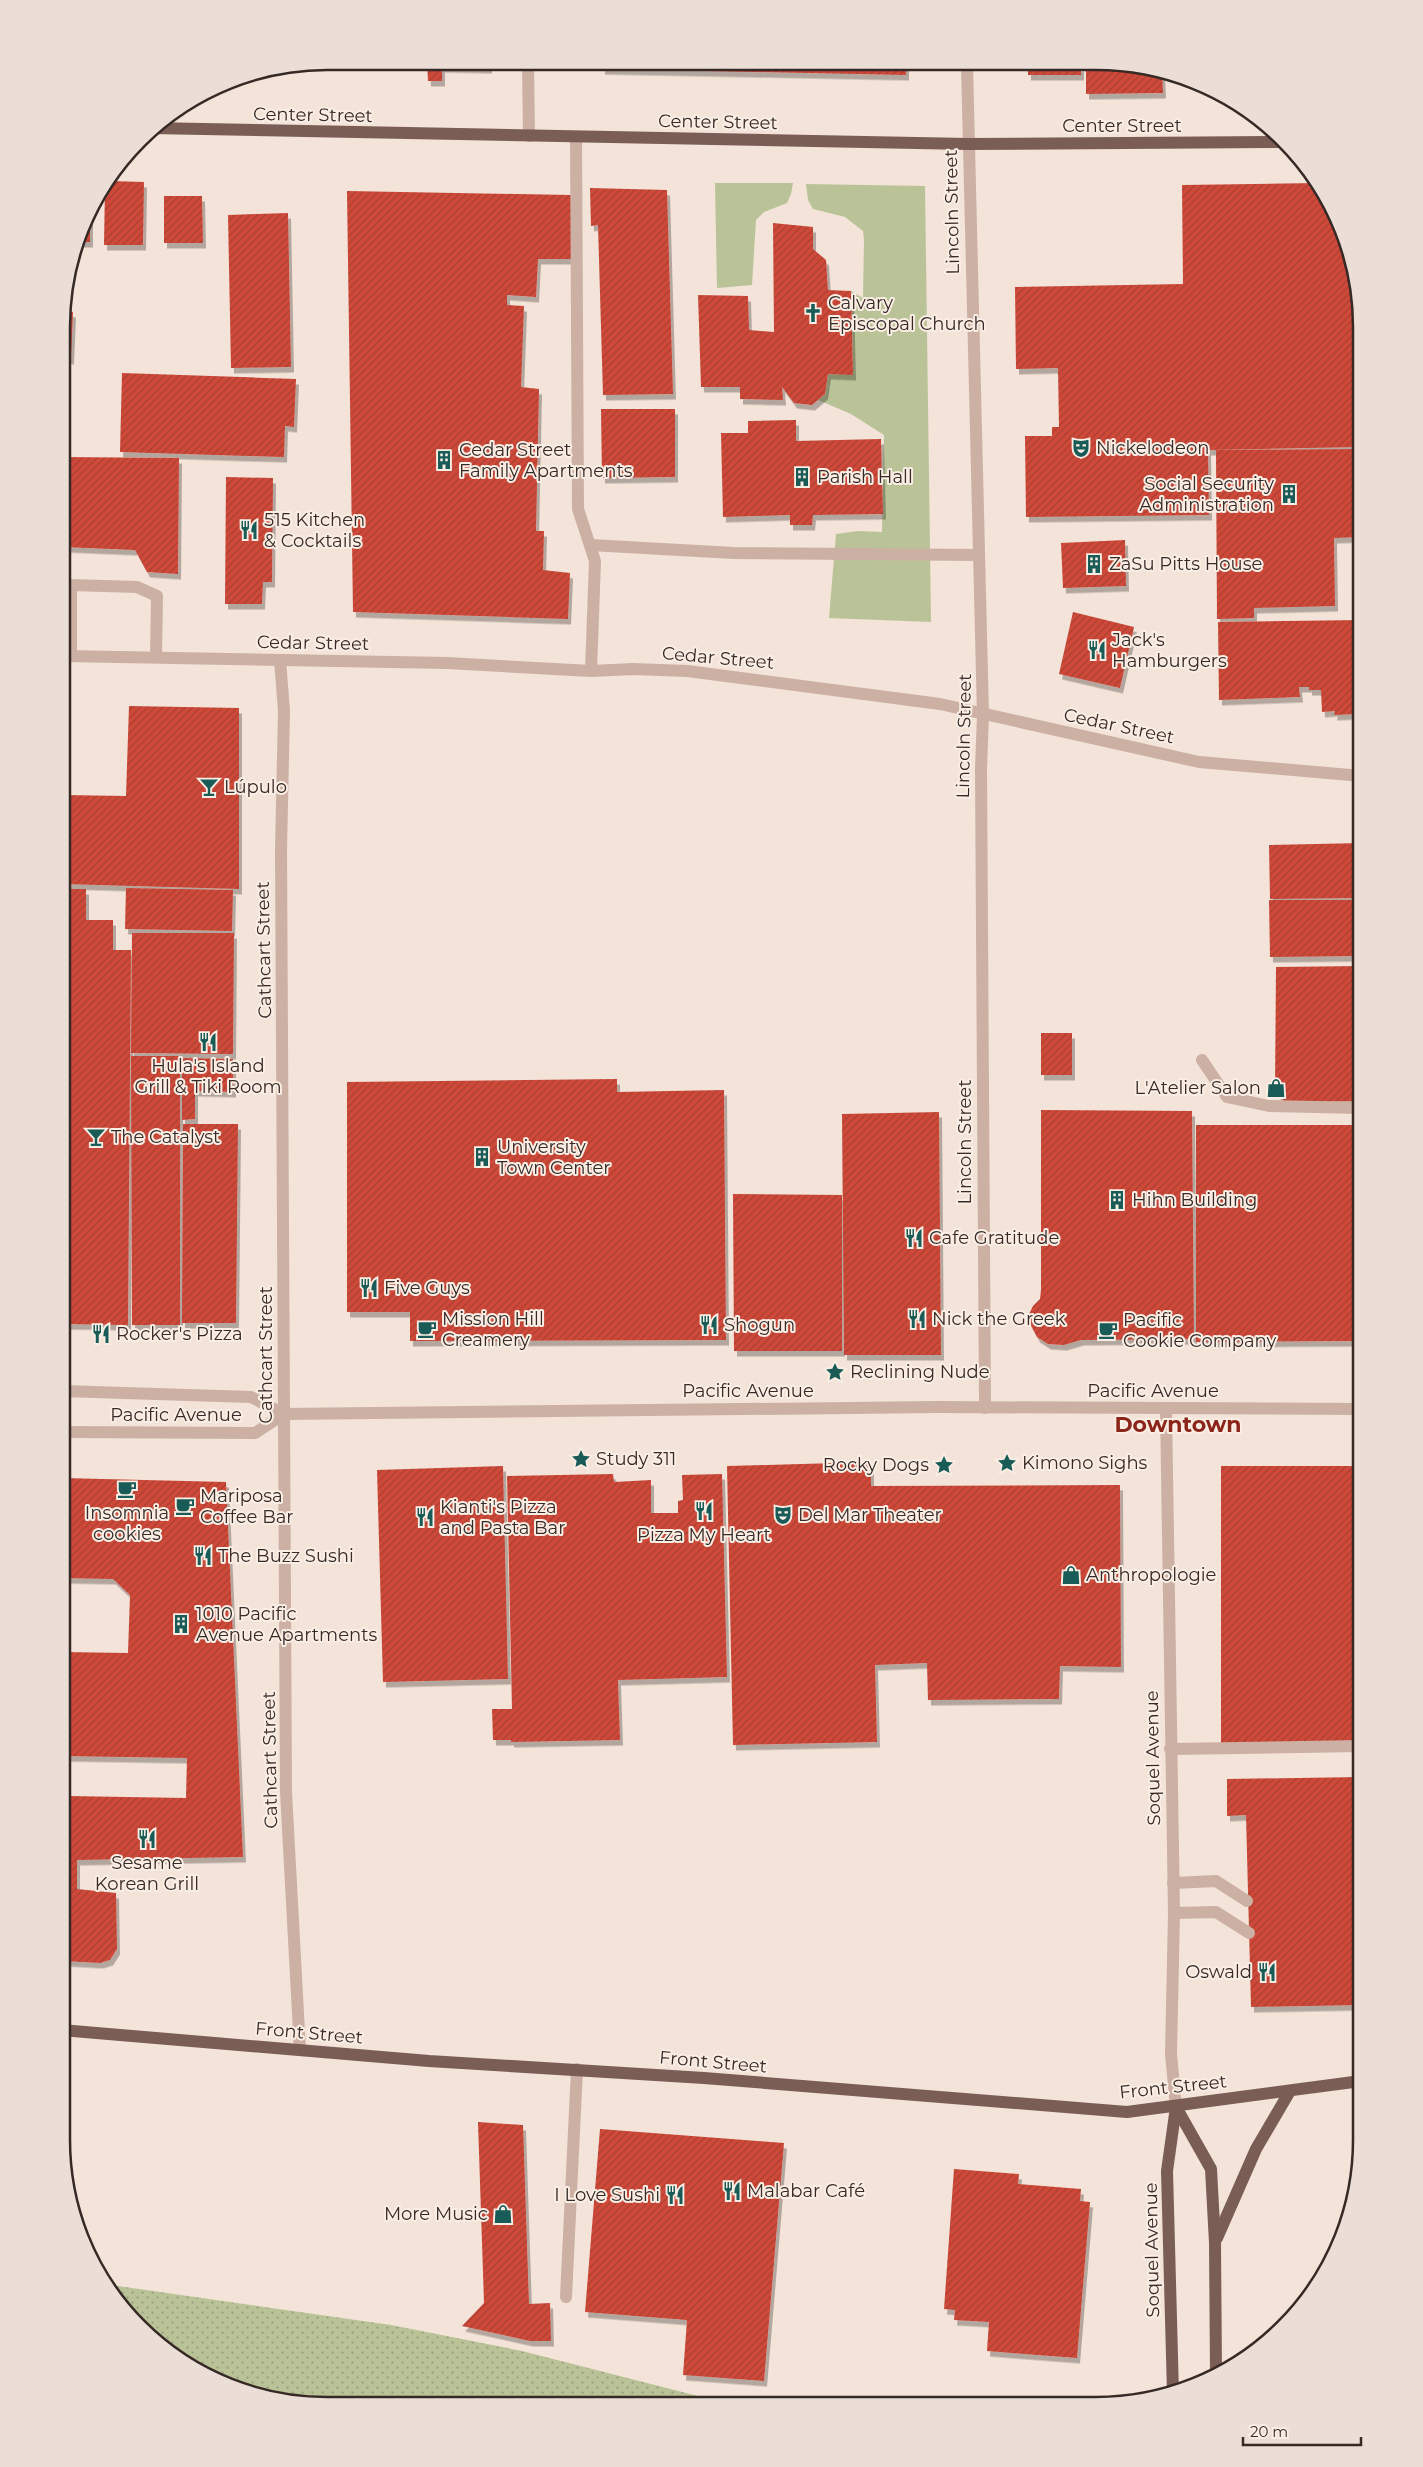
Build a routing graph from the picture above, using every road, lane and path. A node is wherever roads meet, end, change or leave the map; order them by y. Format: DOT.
graph roads {
  1 [pos="528,70"];
  2 [pos="967,70"];
  3 [pos="164,128"];
  4 [pos="529,136"];
  5 [pos="576,137"];
  6 [pos="1275,142"];
  7 [pos="968,144"];
  8 [pos="590,545"];
  9 [pos="979,555"];
  10 [pos="70,613"];
  11 [pos="70,656"];
  12 [pos="156,656"];
  13 [pos="280,660"];
  14 [pos="591,671"];
  15 [pos="983,715"];
  16 [pos="1353,775"];
  17 [pos="1202,1060"];
  18 [pos="1353,1108"];
  19 [pos="70,1391"];
  20 [pos="985,1408"];
  21 [pos="1166,1409"];
  22 [pos="1353,1409"];
  23 [pos="284,1414"];
  24 [pos="70,1432"];
  25 [pos="1353,1746"];
  26 [pos="1170,1748"];
  27 [pos="1173,1883"];
  28 [pos="1247,1901"];
  29 [pos="1174,1913"];
  30 [pos="1248,1933"];
  31 [pos="70,2031"];
  32 [pos="300,2050"];
  33 [pos="577,2069"];
  34 [pos="1353,2083"];
  35 [pos="1290,2091"];
  36 [pos="1176,2108"];
  37 [pos="1215,2243"];
  38 [pos="566,2297"];
  39 [pos="1216,2368"];
  40 [pos="1173,2385"];
  1 -- 4 [label="street"];
  2 -- 7 [label="street, Lincoln Street"];
  3 -- 4 [label="main road, Center Street"];
  4 -- 5 [label="main road, Center Street"];
  5 -- 7 [label="main road, Center Street"];
  5 -- 8 [label="street"];
  6 -- 7 [label="main road, Center Street"];
  7 -- 9 [label="street, Lincoln Street"];
  8 -- 9 [label="street"];
  8 -- 14 [label="street"];
  9 -- 15 [label="street, Lincoln Street"];
  10 -- 12 [label="street"];
  11 -- 12 [label="street, Cedar Street"];
  12 -- 13 [label="street, Cedar Street"];
  13 -- 14 [label="street, Cedar Street"];
  13 -- 23 [label="street, Cathcart Street"];
  14 -- 15 [label="street, Cedar Street"];
  15 -- 16 [label="street, Cedar Street"];
  15 -- 20 [label="street, Lincoln Street"];
  17 -- 18 [label="street"];
  19 -- 23 [label="street, Pacific Avenue"];
  20 -- 21 [label="street, Pacific Avenue"];
  20 -- 23 [label="street, Pacific Avenue"];
  21 -- 22 [label="street, Pacific Avenue"];
  21 -- 26 [label="street, Soquel Avenue"];
  23 -- 24 [label="street, Pacific Avenue"];
  23 -- 32 [label="street, Cathcart Street"];
  25 -- 26 [label="street"];
  26 -- 27 [label="street, Soquel Avenue"];
  27 -- 28 [label="street"];
  27 -- 29 [label="street, Soquel Avenue"];
  29 -- 30 [label="street"];
  29 -- 36 [label="street, Soquel Avenue"];
  31 -- 32 [label="main road, Front Street"];
  32 -- 33 [label="main road, Front Street"];
  33 -- 36 [label="main road, Front Street"];
  33 -- 38 [label="street"];
  34 -- 35 [label="main road, Front Street"];
  35 -- 36 [label="main road, Front Street"];
  35 -- 37 [label="main road"];
  36 -- 37 [label="main road, Soquel Avenue"];
  36 -- 40 [label="main road, Soquel Avenue"];
  37 -- 39 [label="main road, Soquel Avenue"];
}
